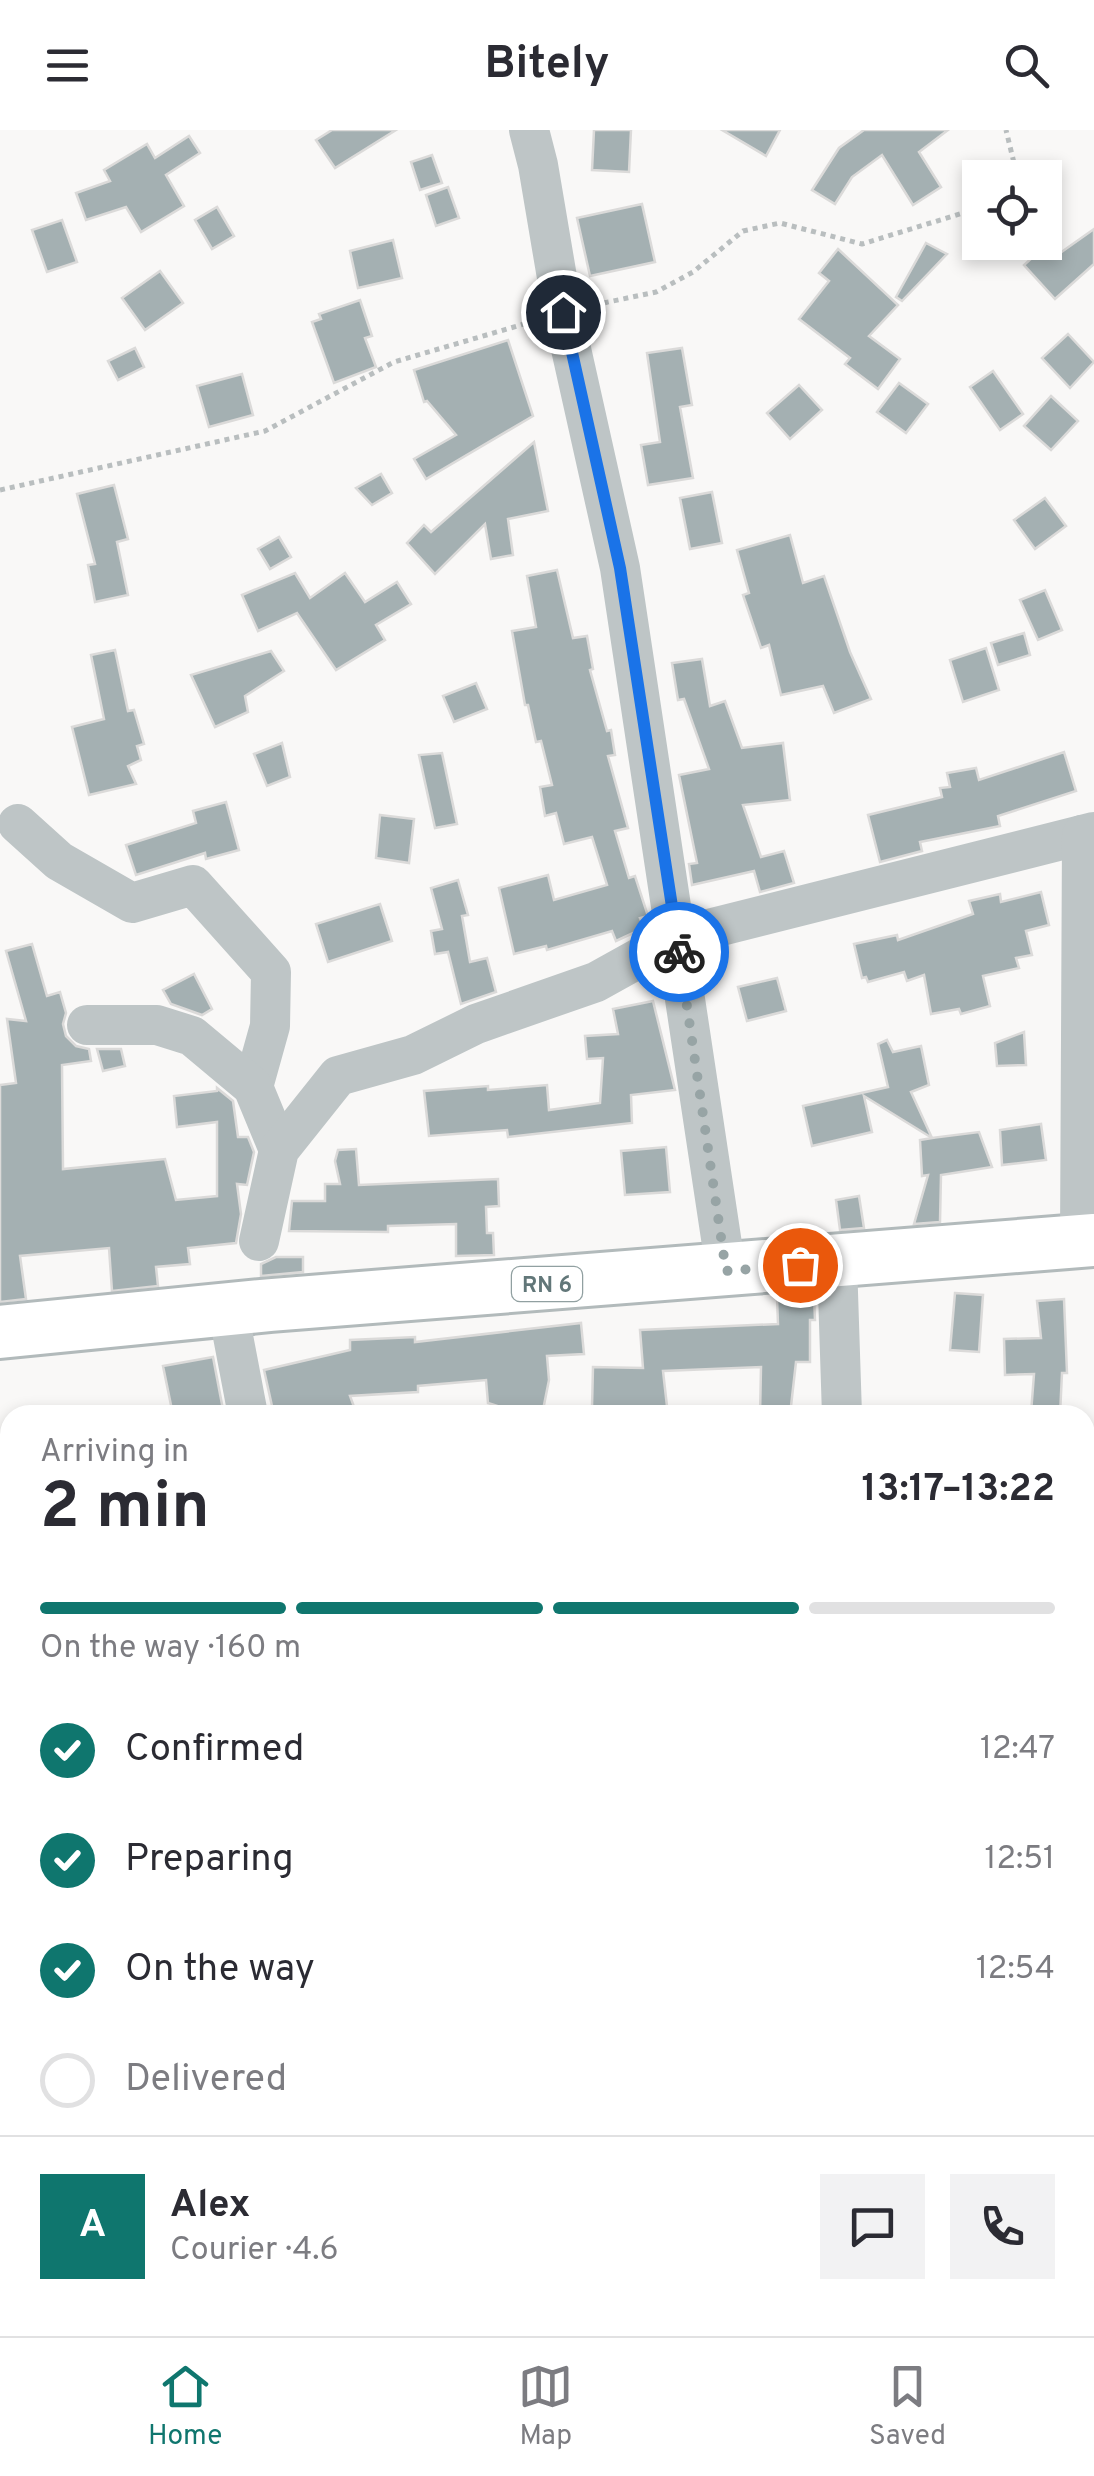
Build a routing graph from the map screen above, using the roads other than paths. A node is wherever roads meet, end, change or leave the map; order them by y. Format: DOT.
graph roads {
  1 [pos="529,130"];
  2 [pos="18,824"];
  3 [pos="1088,834"];
  4 [pos="677,937"];
  5 [pos="87,1025"];
  6 [pos="252,1087"];
  7 [pos="279,1150"];
  8 [pos="259,1240"];
  9 [pos="1087,1241"];
  10 [pos="837,1262"];
  11 [pos="726,1271"];
  12 [pos="228,1310"];
  13 [pos="0,1332"];
  14 [pos="246,1405"];
  15 [pos="842,1405"];
  1 -- 4 [label="street"];
  2 -- 6 [label="street"];
  3 -- 4 [label="street"];
  3 -- 9 [label="street"];
  4 -- 7 [label="street"];
  4 -- 11 [label="street"];
  5 -- 6 [label="street"];
  6 -- 7 [label="street"];
  7 -- 8 [label="street"];
  9 -- 10 [label="main road, RN 6"];
  10 -- 11 [label="main road, RN 6"];
  10 -- 15 [label="street"];
  11 -- 12 [label="main road, RN 6"];
  12 -- 13 [label="main road, RN 6"];
  12 -- 14 [label="street"];
}
